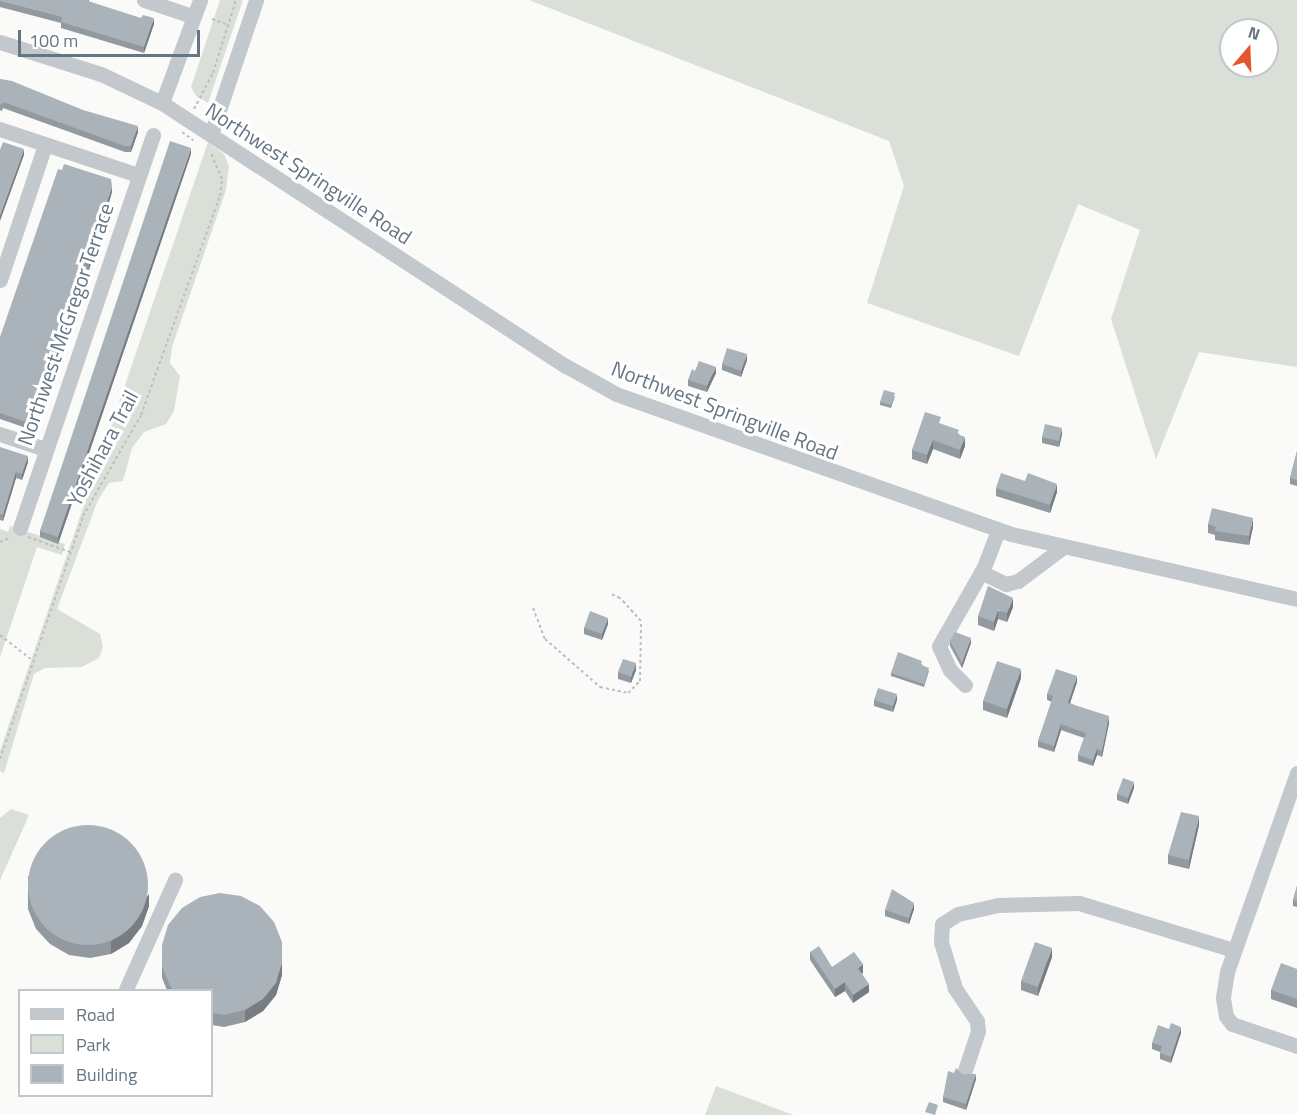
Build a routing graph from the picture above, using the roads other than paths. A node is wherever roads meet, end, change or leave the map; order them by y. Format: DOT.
graph roads {
  1 [pos="144,0"];
  2 [pos="256,0"];
  3 [pos="196,5"];
  4 [pos="0,42"];
  5 [pos="162,104"];
  6 [pos="0,129"];
  7 [pos="153,135"];
  8 [pos="204,141"];
  9 [pos="45,145"];
  10 [pos="138,175"];
  11 [pos="0,280"];
  12 [pos="0,434"];
  13 [pos="45,449"];
  14 [pos="998,530"];
  15 [pos="20,533"];
  16 [pos="1062,548"];
  17 [pos="981,572"];
  18 [pos="1297,599"];
  19 [pos="965,685"];
  20 [pos="1297,773"];
  21 [pos="175,880"];
  22 [pos="1234,950"];
  23 [pos="126,989"];
  24 [pos="1297,1046"];
  25 [pos="965,1070"];
  1 -- 3 [label="street"];
  2 -- 8 [label="street"];
  3 -- 5 [label="street"];
  4 -- 5 [label="street, Northwest Springville Road"];
  5 -- 8 [label="street, Northwest Springville Road"];
  6 -- 9 [label="street"];
  7 -- 10 [label="street, Northwest McGregor Terrace"];
  8 -- 14 [label="street, Northwest Springville Road"];
  9 -- 10 [label="street"];
  9 -- 11 [label="street"];
  10 -- 13 [label="street, Northwest McGregor Terrace"];
  12 -- 13 [label="street"];
  13 -- 15 [label="street, Northwest McGregor Terrace"];
  14 -- 16 [label="street, Northwest Springville Road"];
  14 -- 17 [label="street"];
  16 -- 17 [label="street"];
  16 -- 18 [label="street, Northwest Springville Road"];
  17 -- 19 [label="street"];
  20 -- 22 [label="street"];
  21 -- 23 [label="street"];
  22 -- 24 [label="street"];
  22 -- 25 [label="street"];
}
